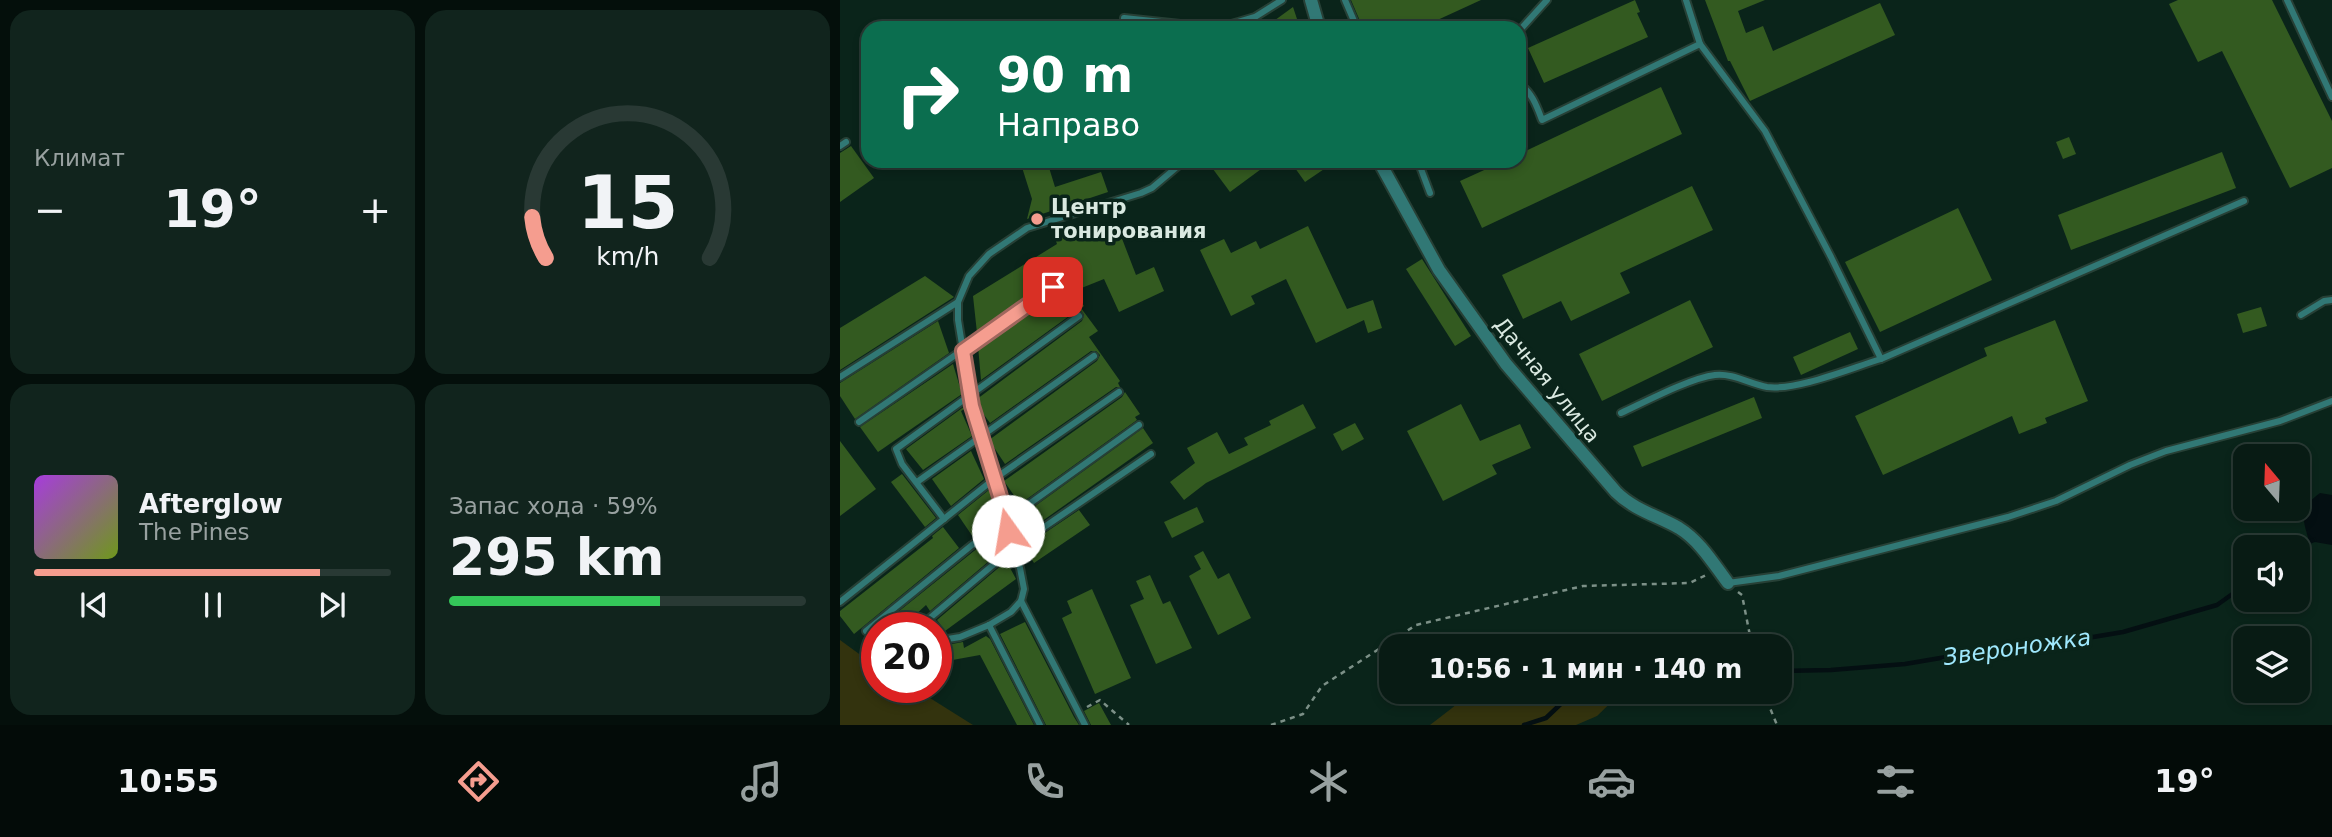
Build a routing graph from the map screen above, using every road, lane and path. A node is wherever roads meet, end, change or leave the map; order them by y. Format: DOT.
graph roads {
  1 [pos="1282,0"];
  2 [pos="1311,0"];
  3 [pos="1345,0"];
  4 [pos="1547,0"];
  5 [pos="1686,0"];
  6 [pos="2287,0"];
  7 [pos="1124,18"];
  8 [pos="1152,21"];
  9 [pos="1241,21"];
  10 [pos="1317,21"];
  11 [pos="1354,21"];
  12 [pos="1526,23"];
  13 [pos="1700,44"];
  14 [pos="1526,90"];
  15 [pos="2332,97"];
  16 [pos="1176,168"];
  17 [pos="1383,168"];
  18 [pos="1421,168"];
  19 [pos="1430,193"];
  20 [pos="2244,201"];
  21 [pos="1053,287"];
  22 [pos="2332,300"];
  23 [pos="958,302"];
  24 [pos="2301,315"];
  25 [pos="1079,316"];
  26 [pos="963,351"];
  27 [pos="1094,356"];
  28 [pos="1881,359"];
  29 [pos="840,377"];
  30 [pos="1119,392"];
  31 [pos="970,394"];
  32 [pos="2332,401"];
  33 [pos="1621,413"];
  34 [pos="859,422"];
  35 [pos="1139,425"];
  36 [pos="981,437"];
  37 [pos="1151,454"];
  38 [pos="994,480"];
  39 [pos="917,482"];
  40 [pos="944,519"];
  41 [pos="1007,519"];
  42 [pos="1013,549"];
  43 [pos="1718,570"];
  44 [pos="1728,583"];
  45 [pos="1021,601"];
  46 [pos="840,602"];
  47 [pos="889,612"];
  48 [pos="937,612"];
  49 [pos="989,625"];
  50 [pos="1750,634"];
  51 [pos="952,638"];
  52 [pos="1768,704"];
  53 [pos="1078,711"];
  54 [pos="1040,725"];
  55 [pos="1085,725"];
  56 [pos="1129,725"];
  57 [pos="1271,725"];
  58 [pos="1777,725"];
  1 -- 9 [label="lane"];
  2 -- 10 [label="street"];
  3 -- 11 [label="lane"];
  4 -- 12 [label="lane"];
  5 -- 13 [label="lane"];
  6 -- 15 [label="lane"];
  7 -- 8 [label="lane"];
  13 -- 14 [label="lane"];
  13 -- 28 [label="lane"];
  16 -- 23 [label="lane"];
  17 -- 43 [label="street, Дачная улица"];
  18 -- 19 [label="lane"];
  20 -- 28 [label="lane"];
  21 -- 26 [label="lane"];
  22 -- 24 [label="lane"];
  23 -- 26 [label="lane"];
  23 -- 29 [label="lane"];
  25 -- 31 [label="lane"];
  26 -- 31 [label="lane"];
  26 -- 34 [label="lane"];
  27 -- 36 [label="lane"];
  28 -- 33 [label="lane"];
  30 -- 38 [label="lane"];
  31 -- 36 [label="lane"];
  31 -- 39 [label="lane"];
  32 -- 44 [label="lane"];
  35 -- 41 [label="lane"];
  36 -- 38 [label="lane"];
  36 -- 39 [label="lane"];
  37 -- 42 [label="lane"];
  38 -- 40 [label="lane"];
  38 -- 41 [label="lane"];
  39 -- 40 [label="lane"];
  40 -- 46 [label="lane"];
  41 -- 42 [label="lane"];
  41 -- 47 [label="lane"];
  42 -- 45 [label="lane"];
  42 -- 48 [label="lane"];
  43 -- 44 [label="street, Дачная улица"];
  43 -- 57 [label="path"];
  44 -- 50 [label="path"];
  45 -- 49 [label="lane"];
  45 -- 53 [label="lane"];
  49 -- 51 [label="lane"];
  49 -- 54 [label="lane"];
  52 -- 58 [label="path"];
  53 -- 55 [label="lane"];
  53 -- 56 [label="path"];
}
